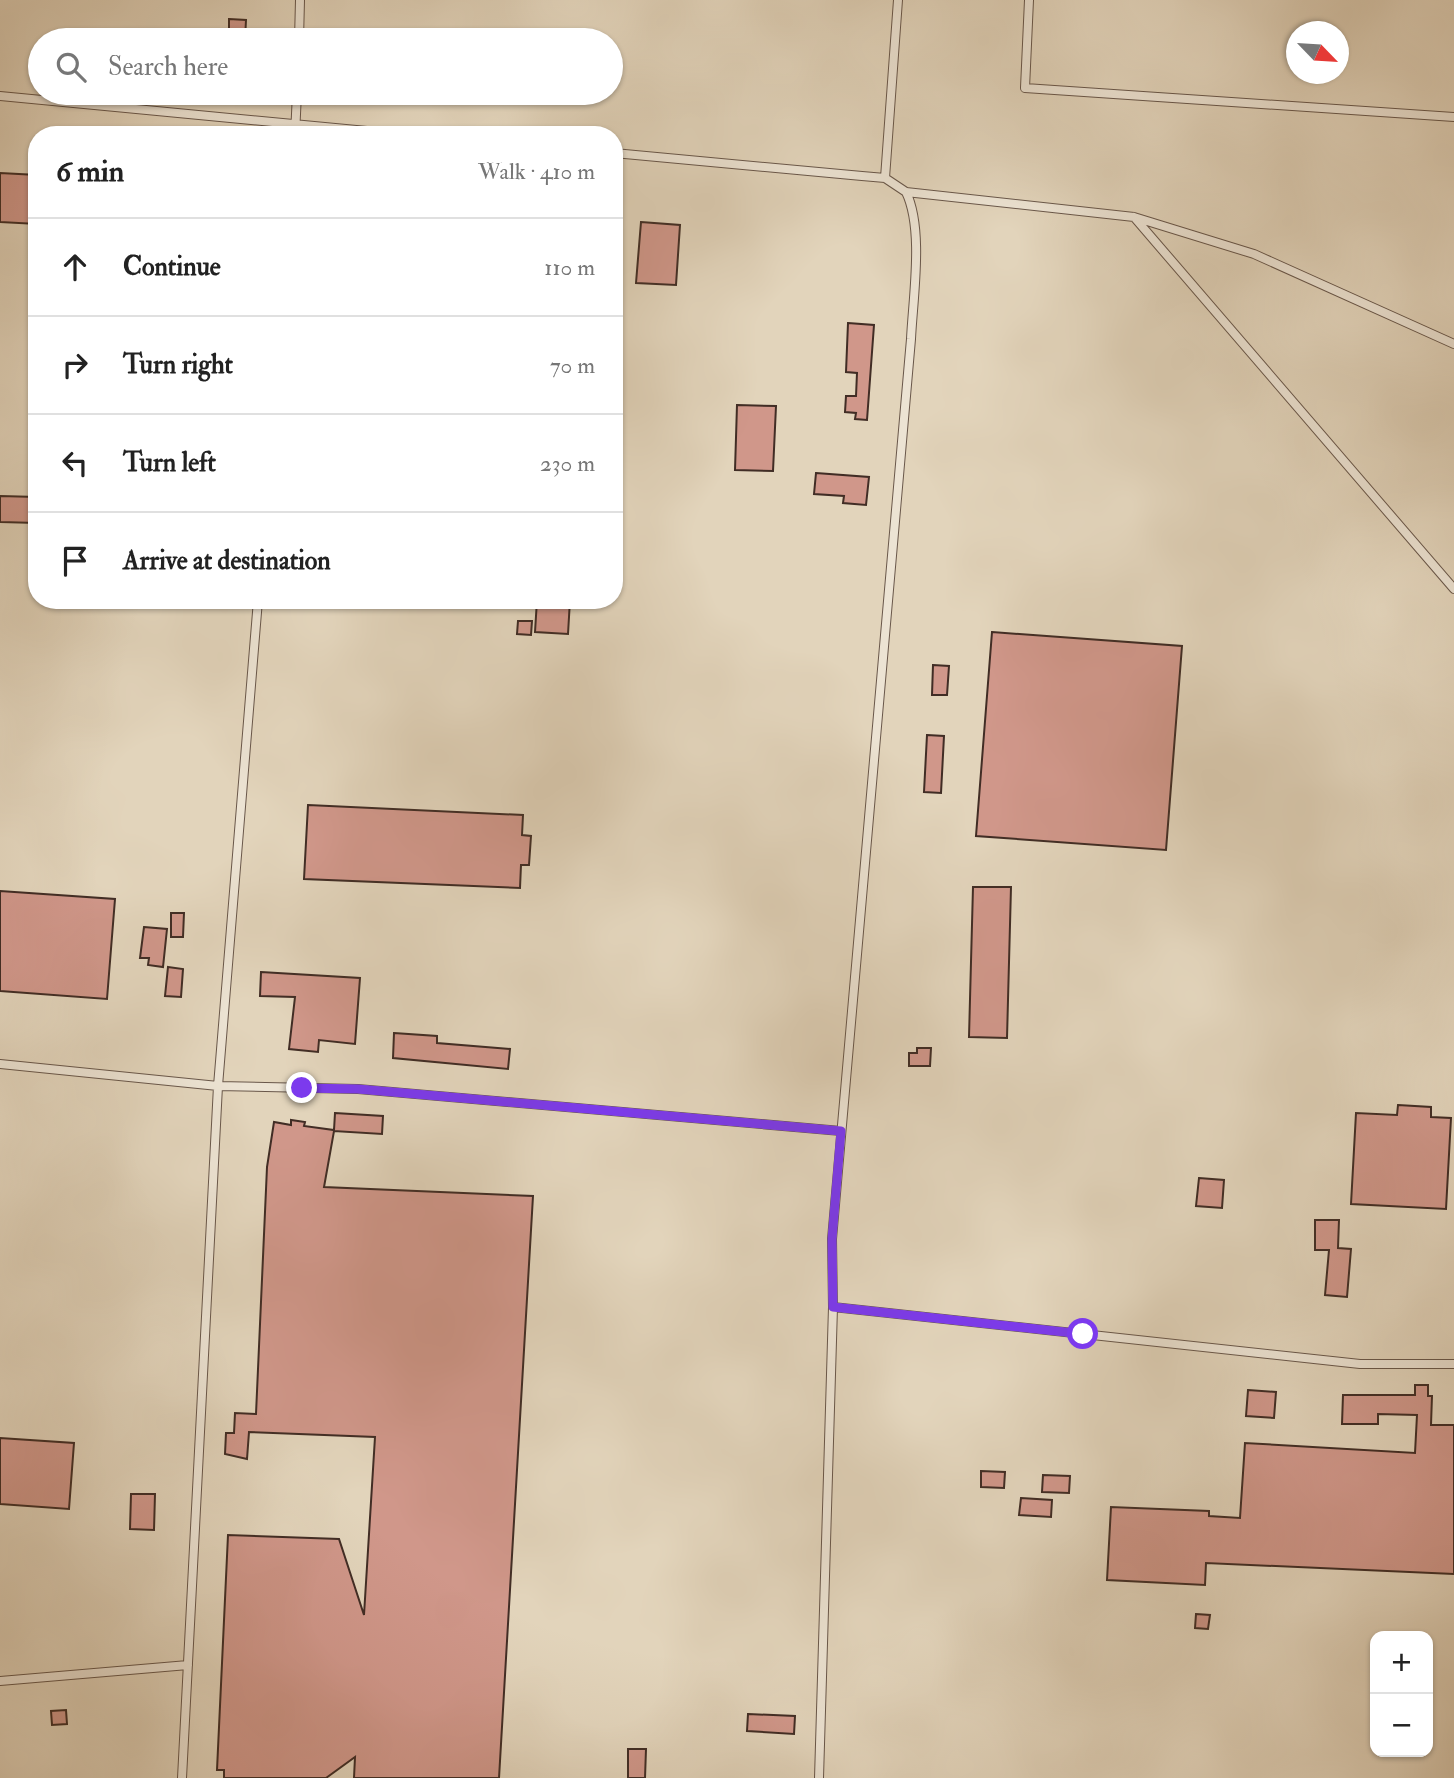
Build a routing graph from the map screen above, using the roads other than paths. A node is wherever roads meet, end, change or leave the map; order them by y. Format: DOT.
graph roads {
  1 [pos="300,0"];
  2 [pos="898,0"];
  3 [pos="1029,0"];
  4 [pos="299,28"];
  5 [pos="0,96"];
  6 [pos="28,99"];
  7 [pos="92,105"];
  8 [pos="297,105"];
  9 [pos="1454,117"];
  10 [pos="296,125"];
  11 [pos="307,126"];
  12 [pos="623,154"];
  13 [pos="885,178"];
  14 [pos="906,192"];
  15 [pos="1134,217"];
  16 [pos="1454,344"];
  17 [pos="1454,589"];
  18 [pos="257,609"];
  19 [pos="0,1064"];
  20 [pos="218,1086"];
  21 [pos="841,1131"];
  22 [pos="833,1307"];
  23 [pos="1454,1364"];
  24 [pos="188,1665"];
  25 [pos="0,1681"];
  26 [pos="182,1778"];
  27 [pos="819,1778"];
  1 -- 4 [label="lane"];
  2 -- 13 [label="lane"];
  3 -- 9 [label="lane"];
  5 -- 6 [label="lane"];
  7 -- 10 [label="lane"];
  8 -- 10 [label="lane"];
  10 -- 11 [label="lane"];
  12 -- 13 [label="lane"];
  13 -- 14 [label="lane"];
  14 -- 15 [label="lane"];
  14 -- 21 [label="lane"];
  15 -- 16 [label="lane"];
  15 -- 17 [label="lane"];
  18 -- 20 [label="lane"];
  19 -- 20 [label="lane"];
  20 -- 21 [label="lane"];
  20 -- 24 [label="lane"];
  21 -- 22 [label="lane"];
  22 -- 23 [label="lane"];
  22 -- 27 [label="lane"];
  24 -- 25 [label="lane"];
  24 -- 26 [label="lane"];
}
